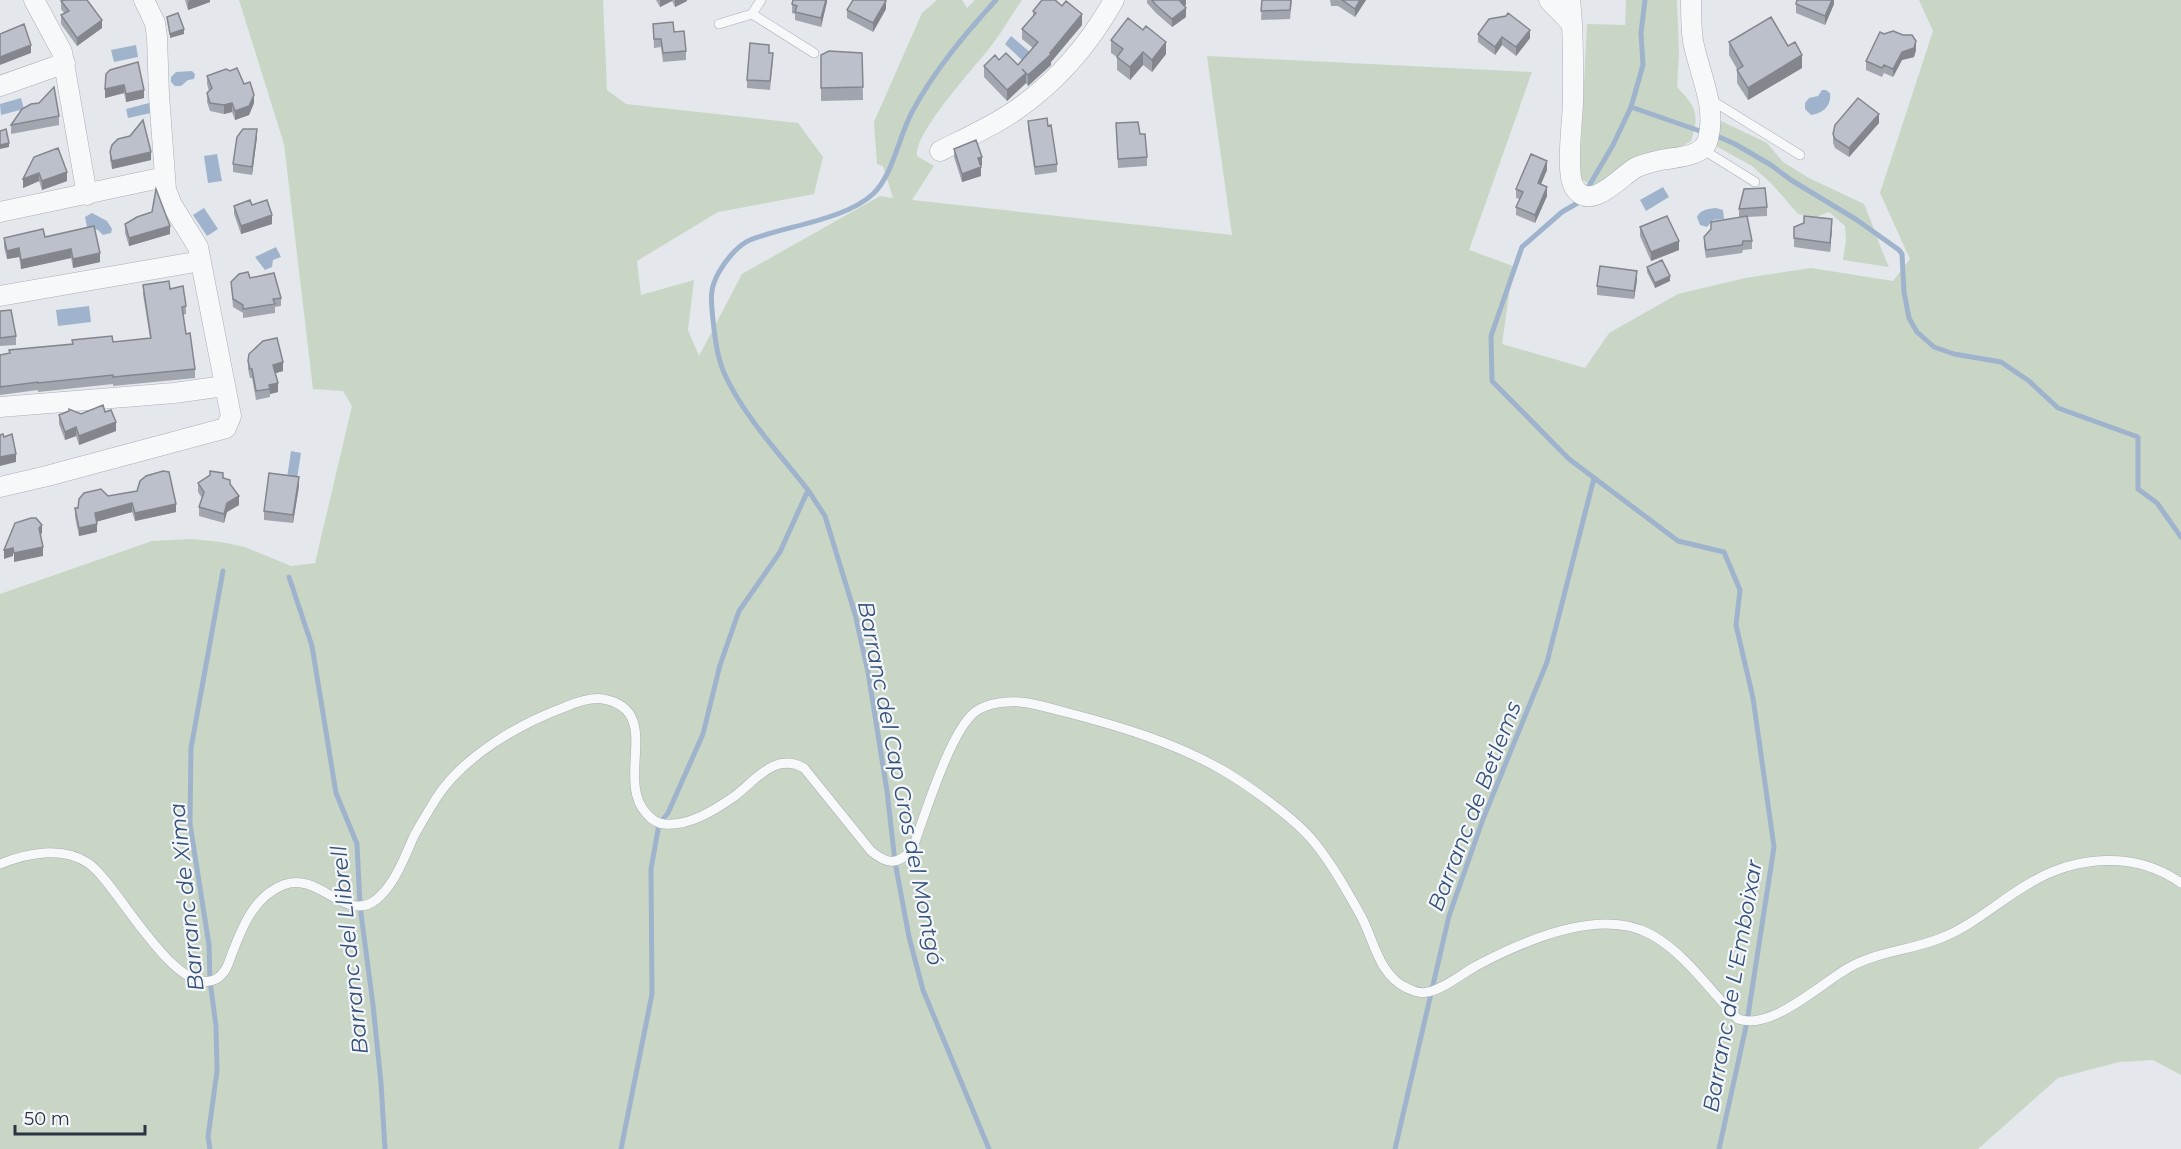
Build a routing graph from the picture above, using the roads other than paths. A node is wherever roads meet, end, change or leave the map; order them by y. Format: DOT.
graph roads {
  1 [pos="34,0"];
  2 [pos="144,0"];
  3 [pos="761,0"];
  4 [pos="1114,0"];
  5 [pos="1549,0"];
  6 [pos="1570,0"];
  7 [pos="1691,0"];
  8 [pos="752,14"];
  9 [pos="1571,23"];
  10 [pos="719,24"];
  11 [pos="814,52"];
  12 [pos="65,63"];
  13 [pos="0,86"];
  14 [pos="1708,98"];
  15 [pos="1702,149"];
  16 [pos="940,152"];
  17 [pos="1800,155"];
  18 [pos="165,177"];
  19 [pos="1755,182"];
  20 [pos="87,195"];
  21 [pos="0,212"];
  22 [pos="201,261"];
  23 [pos="0,296"];
  24 [pos="224,386"];
  25 [pos="0,407"];
  26 [pos="0,487"];
  27 [pos="0,864"];
  28 [pos="2181,883"];
  1 -- 12 [label="street"];
  2 -- 18 [label="street"];
  3 -- 8 [label="lane"];
  4 -- 16 [label="street"];
  5 -- 9 [label="street"];
  6 -- 9 [label="street"];
  7 -- 14 [label="street"];
  8 -- 10 [label="lane"];
  8 -- 11 [label="lane"];
  9 -- 15 [label="street"];
  12 -- 13 [label="street"];
  12 -- 20 [label="street"];
  14 -- 15 [label="street"];
  14 -- 17 [label="lane"];
  15 -- 19 [label="lane"];
  18 -- 20 [label="street"];
  18 -- 22 [label="street"];
  20 -- 21 [label="street"];
  22 -- 23 [label="street"];
  22 -- 24 [label="street"];
  24 -- 25 [label="street"];
  24 -- 26 [label="street"];
  27 -- 28 [label="lane"];
}
